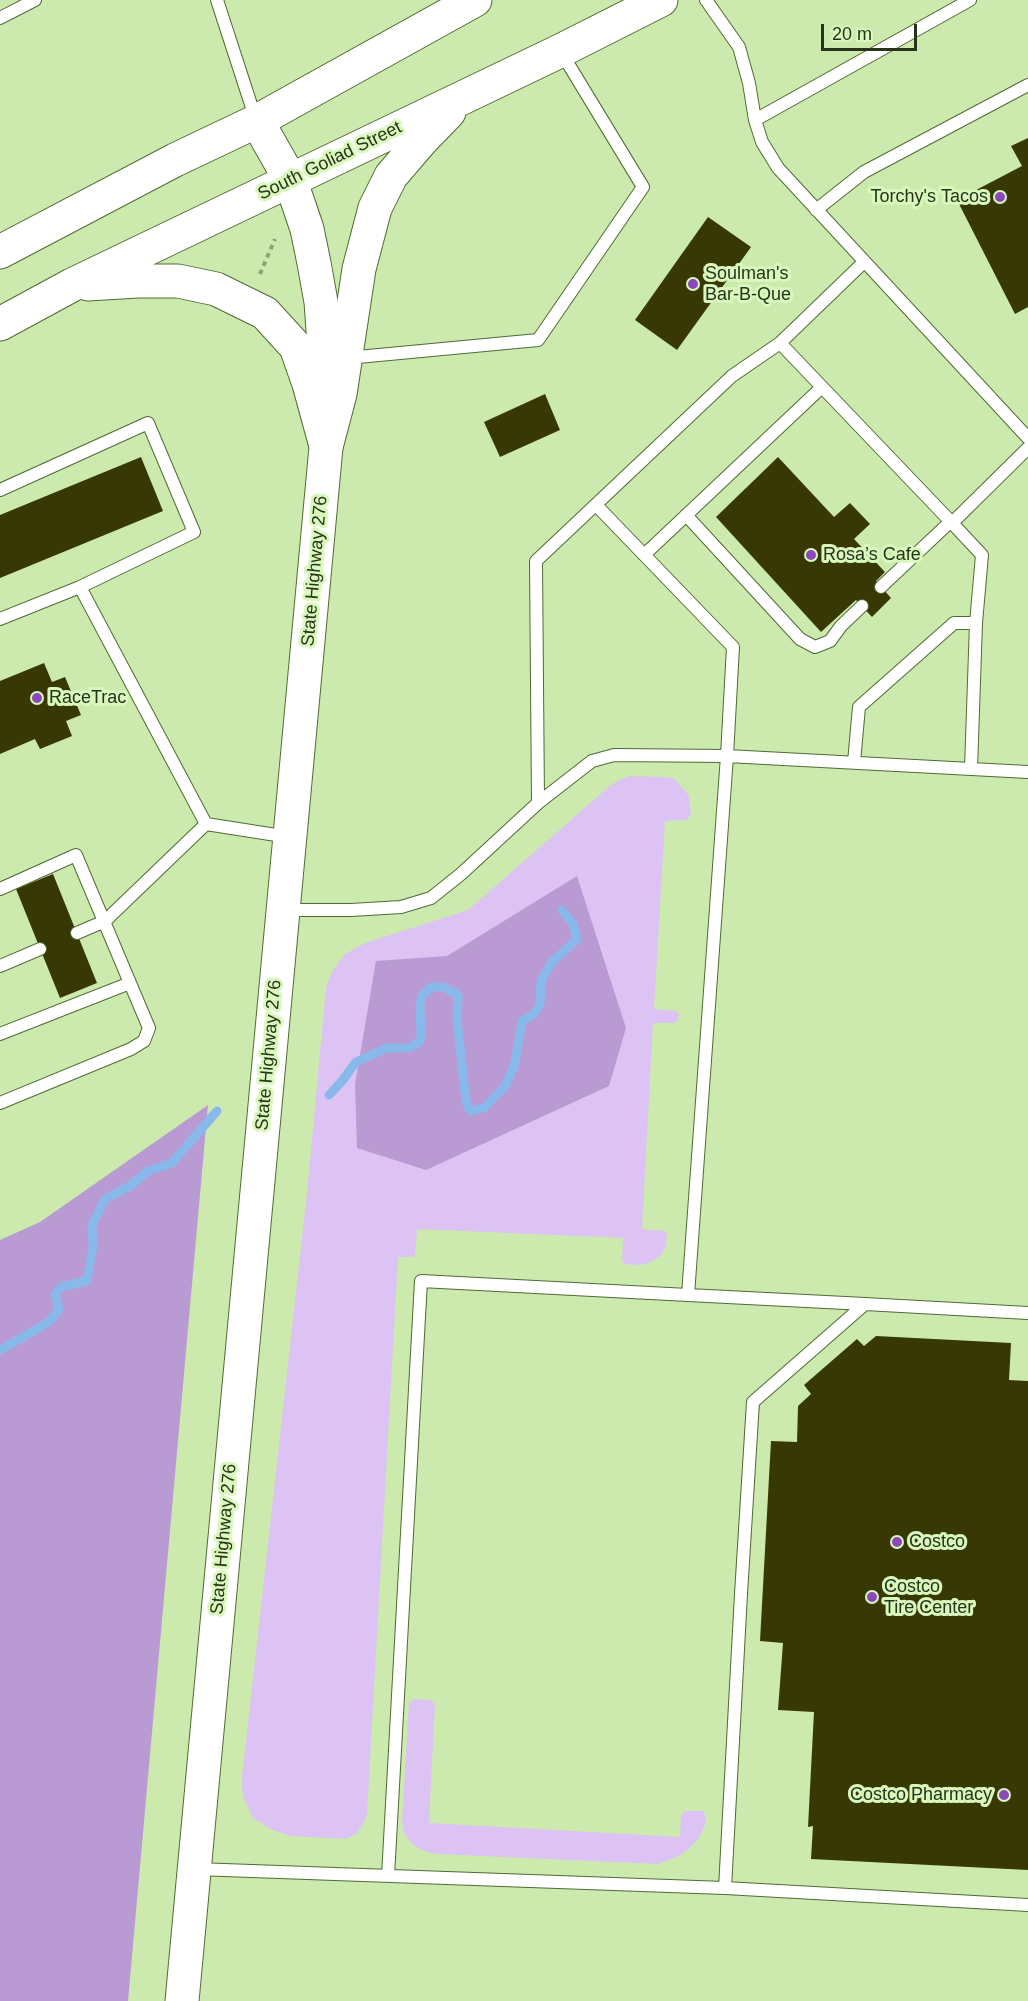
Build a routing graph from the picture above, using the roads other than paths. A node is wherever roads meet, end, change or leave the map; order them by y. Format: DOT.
graph roads {
  1 [pos="35,0"];
  2 [pos="217,0"];
  3 [pos="475,0"];
  4 [pos="661,0"];
  5 [pos="706,0"];
  6 [pos="970,0"];
  7 [pos="0,18"];
  8 [pos="560,51"];
  9 [pos="1028,85"];
  10 [pos="465,96"];
  11 [pos="755,120"];
  12 [pos="256,121"];
  13 [pos="290,179"];
  14 [pos="816,210"];
  15 [pos="0,252"];
  16 [pos="864,262"];
  17 [pos="72,285"];
  18 [pos="0,324"];
  19 [pos="780,343"];
  20 [pos="336,358"];
  21 [pos="822,387"];
  22 [pos="1028,438"];
  23 [pos="326,447"];
  24 [pos="1028,448"];
  25 [pos="0,490"];
  26 [pos="597,506"];
  27 [pos="687,515"];
  28 [pos="951,522"];
  29 [pos="644,555"];
  30 [pos="80,587"];
  31 [pos="881,587"];
  32 [pos="862,606"];
  33 [pos="0,619"];
  34 [pos="976,623"];
  35 [pos="727,756"];
  36 [pos="854,762"];
  37 [pos="970,769"];
  38 [pos="1028,772"];
  39 [pos="538,803"];
  40 [pos="206,824"];
  41 [pos="290,837"];
  42 [pos="0,889"];
  43 [pos="282,910"];
  44 [pos="105,921"];
  45 [pos="77,933"];
  46 [pos="40,949"];
  47 [pos="0,966"];
  48 [pos="130,984"];
  49 [pos="0,1034"];
  50 [pos="0,1103"];
  51 [pos="688,1295"];
  52 [pos="866,1304"];
  53 [pos="1028,1313"];
  54 [pos="194,1869"];
  55 [pos="388,1876"];
  56 [pos="725,1888"];
  57 [pos="1028,1905"];
  58 [pos="182,2001"];
  1 -- 7 [label="lane"];
  2 -- 12 [label="lane"];
  3 -- 12 [label="main road"];
  4 -- 8 [label="main road, South Goliad Street"];
  5 -- 11 [label="lane"];
  6 -- 11 [label="lane"];
  8 -- 10 [label="main road, South Goliad Street"];
  8 -- 20 [label="lane"];
  9 -- 14 [label="lane"];
  10 -- 13 [label="main road, South Goliad Street"];
  10 -- 20 [label="main road"];
  11 -- 14 [label="lane"];
  12 -- 13 [label="main road"];
  12 -- 15 [label="main road"];
  13 -- 17 [label="main road, South Goliad Street"];
  13 -- 20 [label="main road"];
  14 -- 16 [label="lane"];
  16 -- 19 [label="lane"];
  16 -- 22 [label="lane"];
  17 -- 18 [label="main road, South Goliad Street"];
  17 -- 23 [label="main road"];
  19 -- 21 [label="lane"];
  19 -- 26 [label="lane"];
  20 -- 23 [label="main road"];
  21 -- 27 [label="lane"];
  21 -- 28 [label="lane"];
  23 -- 41 [label="main road, State Highway 276"];
  24 -- 28 [label="lane"];
  25 -- 30 [label="lane"];
  26 -- 29 [label="lane"];
  26 -- 39 [label="lane"];
  27 -- 29 [label="lane"];
  27 -- 32 [label="lane"];
  28 -- 31 [label="lane"];
  28 -- 34 [label="lane"];
  29 -- 35 [label="lane"];
  30 -- 33 [label="lane"];
  30 -- 40 [label="lane"];
  34 -- 36 [label="lane"];
  34 -- 37 [label="lane"];
  35 -- 36 [label="lane"];
  35 -- 39 [label="lane"];
  35 -- 51 [label="lane"];
  36 -- 37 [label="lane"];
  37 -- 38 [label="lane"];
  39 -- 43 [label="lane"];
  40 -- 41 [label="lane"];
  40 -- 44 [label="lane"];
  41 -- 43 [label="main road, State Highway 276"];
  42 -- 44 [label="lane"];
  43 -- 54 [label="main road, State Highway 276"];
  44 -- 45 [label="lane"];
  44 -- 48 [label="lane"];
  46 -- 47 [label="lane"];
  48 -- 49 [label="lane"];
  48 -- 50 [label="lane"];
  51 -- 52 [label="lane"];
  51 -- 55 [label="lane"];
  52 -- 53 [label="lane"];
  52 -- 56 [label="lane"];
  54 -- 55 [label="lane"];
  54 -- 58 [label="main road, State Highway 276"];
  55 -- 56 [label="lane"];
  56 -- 57 [label="lane"];
}
